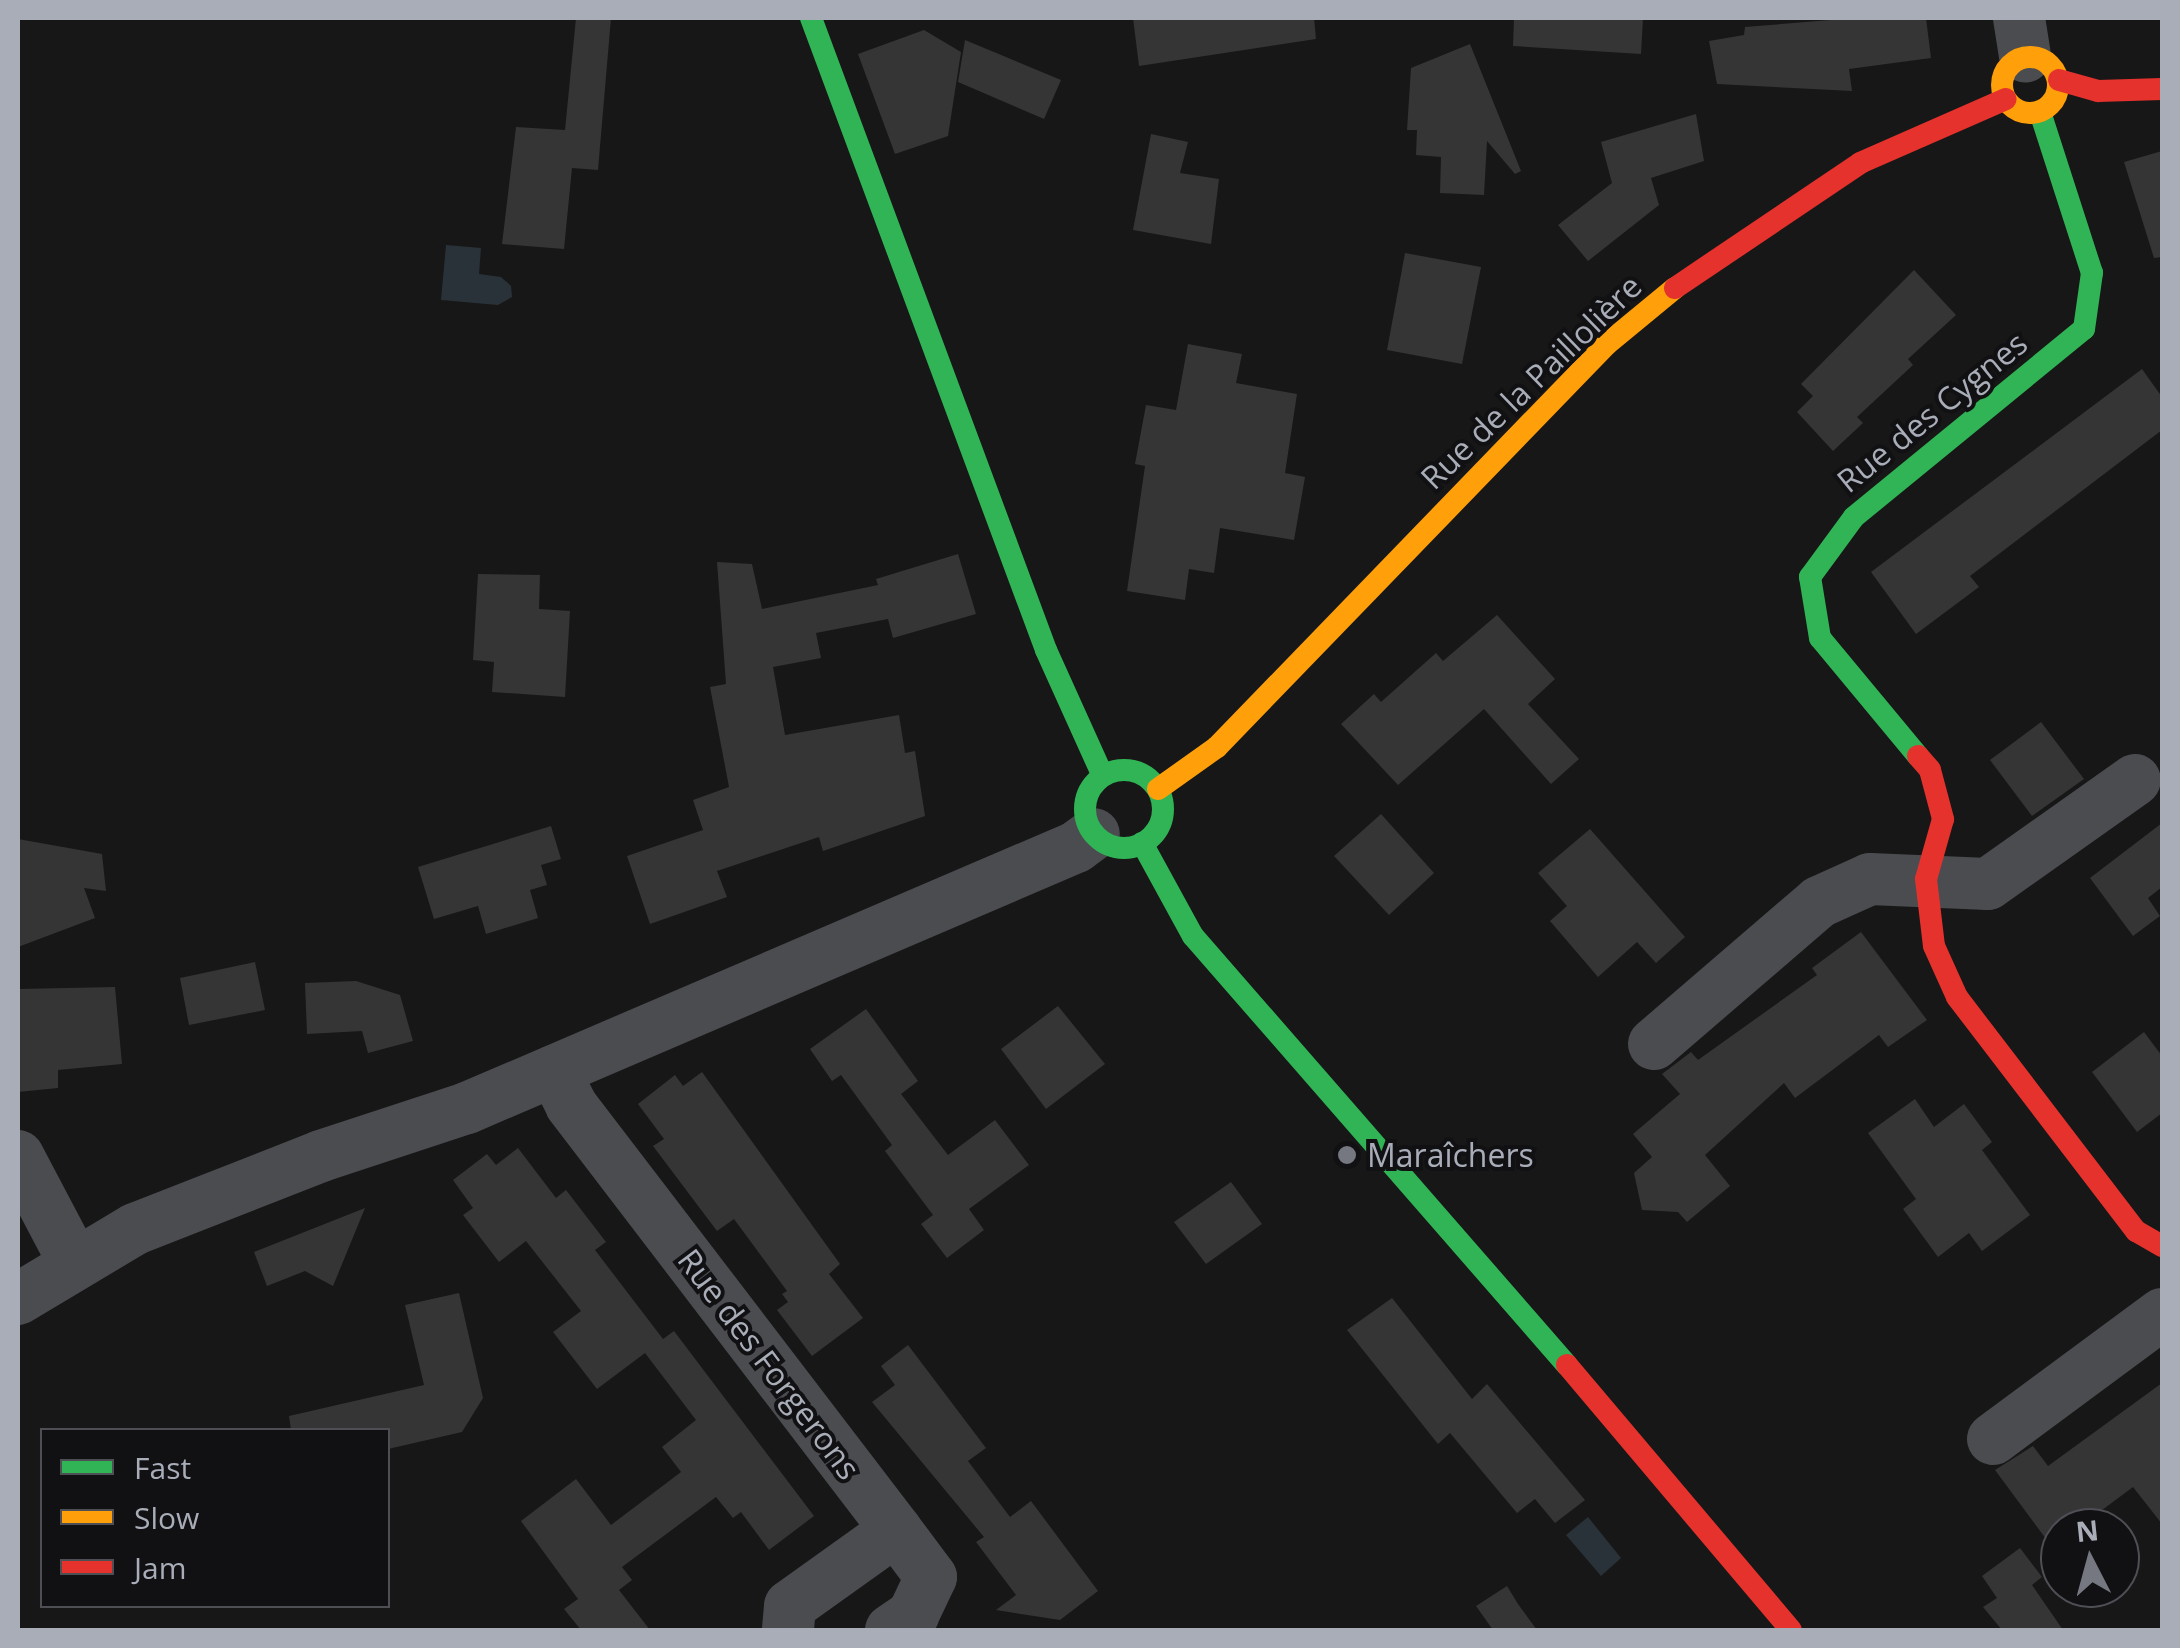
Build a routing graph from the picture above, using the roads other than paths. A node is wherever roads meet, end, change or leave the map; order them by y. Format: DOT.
graph roads {
  1 [pos="811,18"];
  2 [pos="2027,63"];
  3 [pos="2162,89"];
  4 [pos="2040,112"];
  5 [pos="1103,776"];
  6 [pos="2135,780"];
  7 [pos="1158,789"];
  8 [pos="1118,839"];
  9 [pos="1926,879"];
  10 [pos="1654,1044"];
  11 [pos="554,1070"];
  12 [pos="18,1156"];
  13 [pos="2162,1246"];
  14 [pos="74,1262"];
  15 [pos="18,1299"];
  16 [pos="2162,1314"];
  17 [pos="1993,1439"];
  18 [pos="896,1530"];
  19 [pos="788,1630"];
  20 [pos="891,1630"];
  21 [pos="1791,1630"];
  1 -- 5 [label="street"];
  2 -- 3 [label="street"];
  2 -- 4 [label="street"];
  2 -- 4 [label="street"];
  2 -- 7 [label="street, Rue de la Paillolière"];
  4 -- 9 [label="street, Rue des Cygnes"];
  5 -- 7 [label="street"];
  5 -- 8 [label="street"];
  6 -- 9 [label="street"];
  7 -- 8 [label="street"];
  8 -- 11 [label="street"];
  8 -- 21 [label="street"];
  9 -- 10 [label="street"];
  9 -- 13 [label="street, Rue des Cygnes"];
  11 -- 14 [label="street"];
  11 -- 18 [label="street, Rue des Forgerons"];
  12 -- 14 [label="street"];
  14 -- 15 [label="street"];
  16 -- 17 [label="street"];
  18 -- 19 [label="street"];
  18 -- 20 [label="street, Rue des Forgerons"];
}
